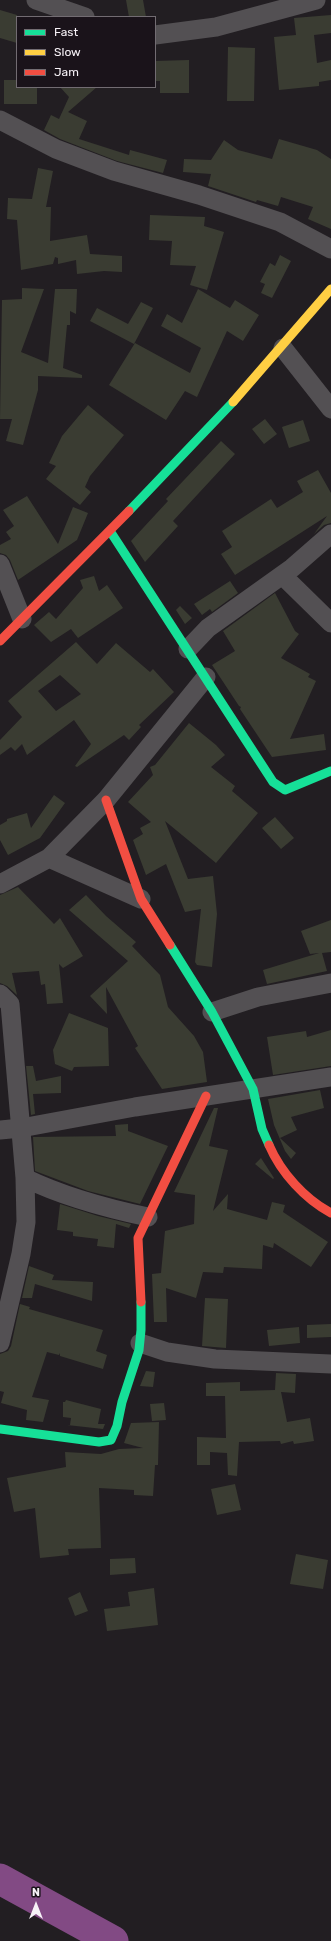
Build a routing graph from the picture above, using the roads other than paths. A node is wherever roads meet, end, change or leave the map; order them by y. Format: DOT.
graph roads {
  1 [pos="36,0"];
  2 [pos="316,0"];
  3 [pos="81,16"];
  4 [pos="156,35"];
  5 [pos="0,120"];
  6 [pos="331,250"];
  7 [pos="331,289"];
  8 [pos="283,348"];
  9 [pos="331,409"];
  10 [pos="110,531"];
  11 [pos="331,534"];
  12 [pos="0,564"];
  13 [pos="282,575"];
  14 [pos="22,619"];
  15 [pos="331,623"];
  16 [pos="0,641"];
  17 [pos="188,649"];
  18 [pos="206,677"];
  19 [pos="331,771"];
  20 [pos="106,800"];
  21 [pos="49,858"];
  22 [pos="0,884"];
  23 [pos="141,899"];
  24 [pos="331,983"];
  25 [pos="0,994"];
  26 [pos="212,1012"];
  27 [pos="331,1076"];
  28 [pos="253,1089"];
  29 [pos="206,1096"];
  30 [pos="21,1128"];
  31 [pos="0,1130"];
  32 [pos="25,1178"];
  33 [pos="331,1213"];
  34 [pos="148,1217"];
  35 [pos="0,1343"];
  36 [pos="140,1343"];
  37 [pos="331,1364"];
  38 [pos="0,1429"];
  1 -- 3 [label="street"];
  2 -- 4 [label="street"];
  5 -- 6 [label="street"];
  7 -- 8 [label="street"];
  8 -- 9 [label="street"];
  8 -- 10 [label="street"];
  10 -- 14 [label="street"];
  10 -- 17 [label="street"];
  11 -- 13 [label="street"];
  12 -- 14 [label="street"];
  13 -- 15 [label="street"];
  13 -- 17 [label="street"];
  14 -- 16 [label="street"];
  17 -- 18 [label="street"];
  18 -- 19 [label="street"];
  18 -- 20 [label="street"];
  20 -- 21 [label="street"];
  20 -- 23 [label="street"];
  21 -- 22 [label="street"];
  21 -- 23 [label="street"];
  23 -- 26 [label="street"];
  24 -- 26 [label="street"];
  25 -- 30 [label="street"];
  26 -- 28 [label="street"];
  27 -- 28 [label="street"];
  28 -- 29 [label="street"];
  28 -- 33 [label="street"];
  29 -- 30 [label="street"];
  29 -- 34 [label="street"];
  30 -- 31 [label="street"];
  30 -- 32 [label="street"];
  32 -- 34 [label="street"];
  32 -- 35 [label="street"];
  34 -- 36 [label="street"];
  36 -- 37 [label="street"];
  36 -- 38 [label="street"];
}
